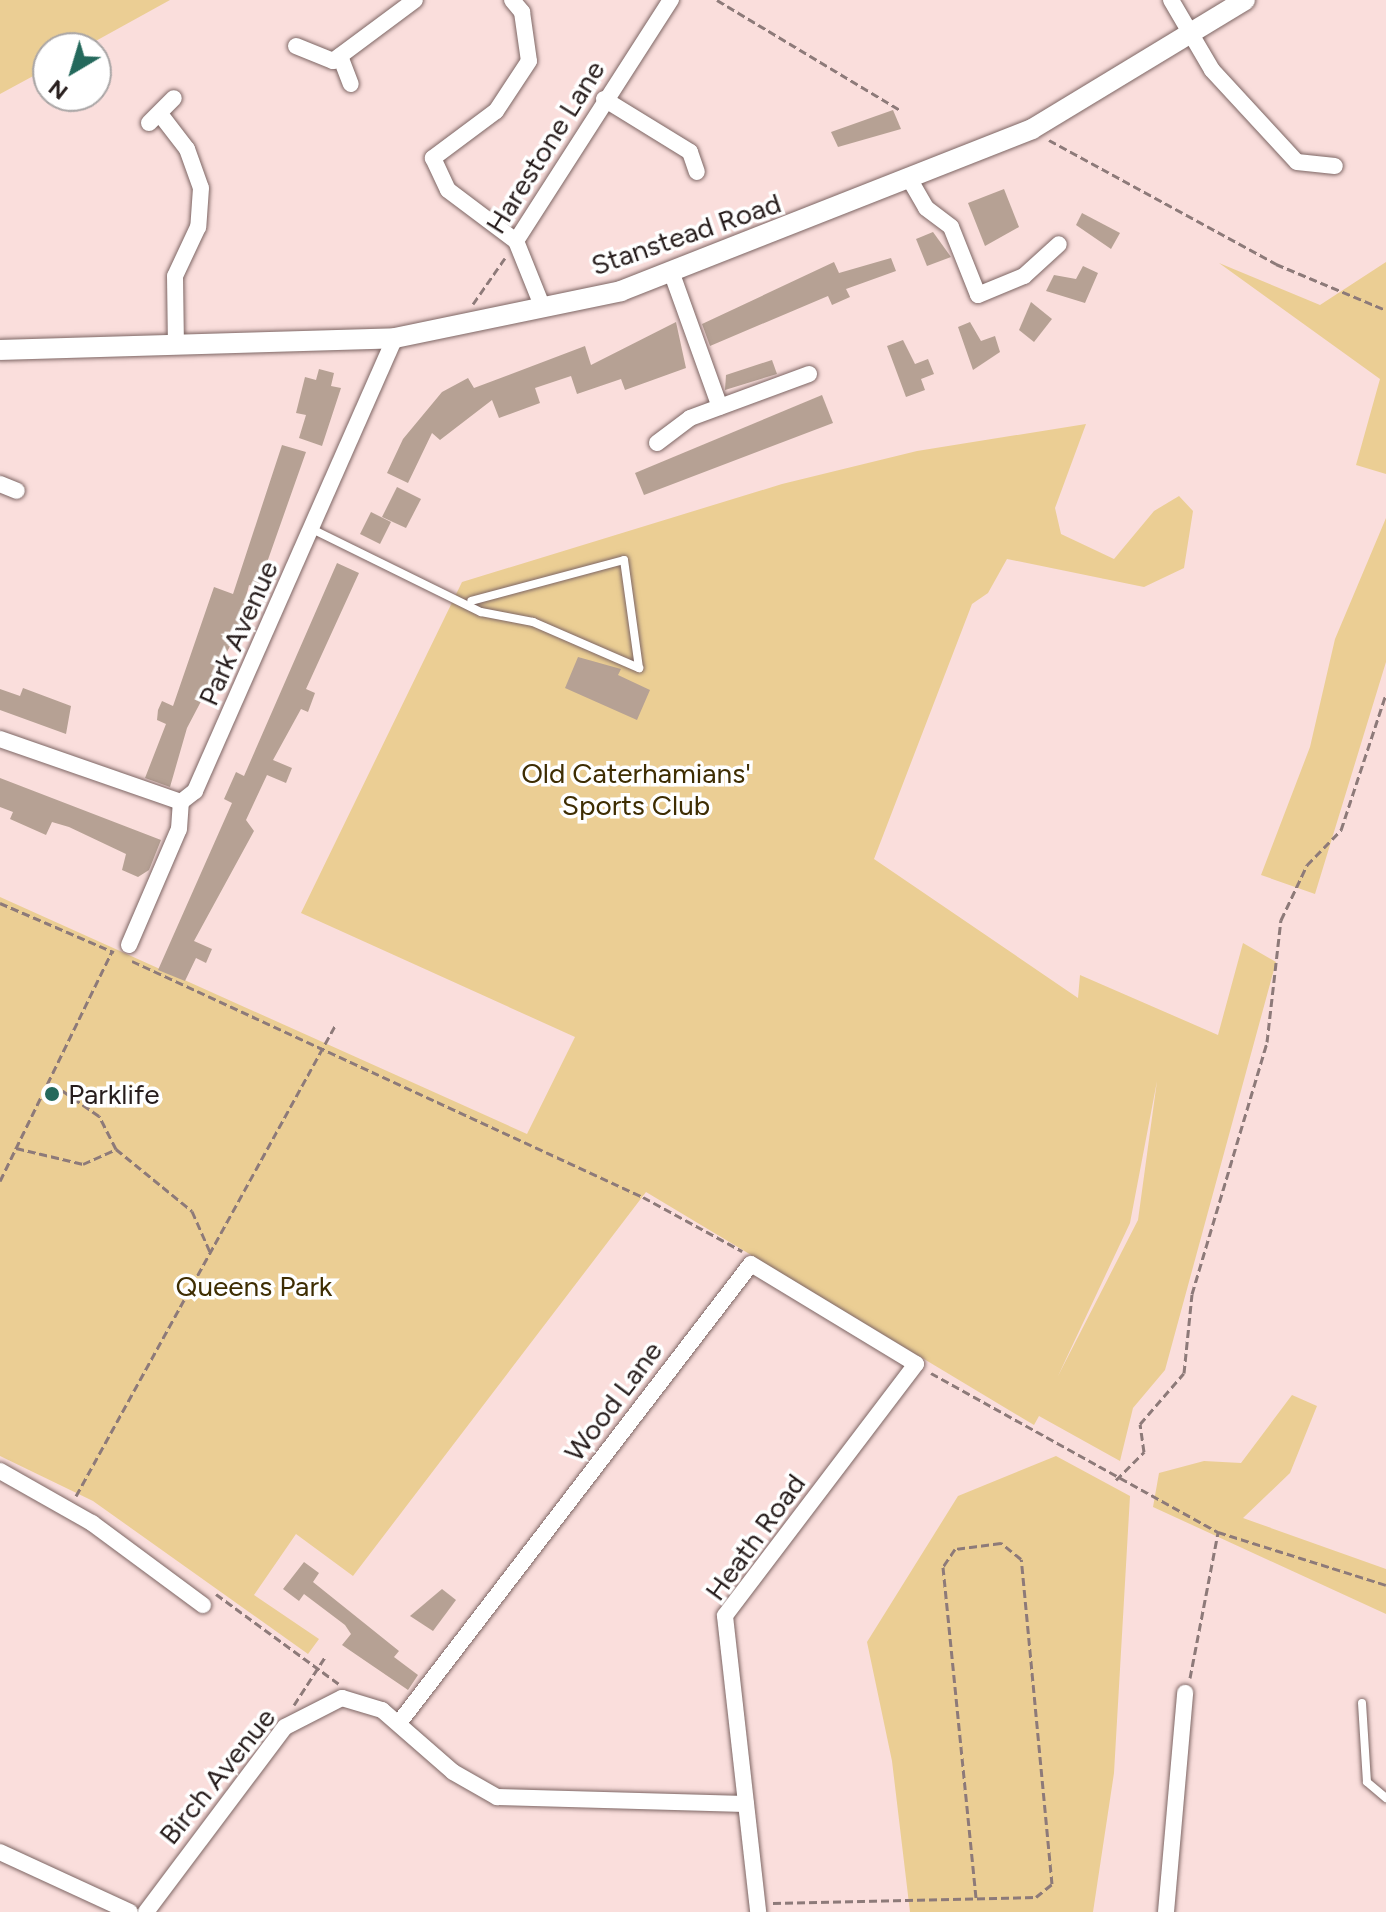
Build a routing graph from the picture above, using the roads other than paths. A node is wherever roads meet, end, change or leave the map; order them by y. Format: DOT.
graph roads {
  1 [pos="415,0"];
  2 [pos="671,0"];
  3 [pos="1171,0"];
  4 [pos="1245,0"];
  5 [pos="522,4"];
  6 [pos="1192,34"];
  7 [pos="296,46"];
  8 [pos="340,56"];
  9 [pos="351,84"];
  10 [pos="174,98"];
  11 [pos="604,99"];
  12 [pos="1335,166"];
  13 [pos="697,172"];
  14 [pos="910,180"];
  15 [pos="516,241"];
  16 [pos="1059,244"];
  17 [pos="672,274"];
  18 [pos="543,308"];
  19 [pos="395,338"];
  20 [pos="176,344"];
  21 [pos="0,350"];
  22 [pos="809,374"];
  23 [pos="720,407"];
  24 [pos="657,443"];
  25 [pos="0,484"];
  26 [pos="17,491"];
  27 [pos="314,530"];
  28 [pos="471,601"];
  29 [pos="0,739"];
  30 [pos="181,802"];
  31 [pos="129,945"];
  32 [pos="916,1364"];
  33 [pos="0,1471"];
  34 [pos="203,1605"];
  35 [pos="1185,1693"];
  36 [pos="1362,1703"];
  37 [pos="399,1723"];
  38 [pos="1386,1798"];
  39 [pos="746,1804"];
  40 [pos="0,1852"];
  41 [pos="758,1908"];
  42 [pos="130,1912"];
  43 [pos="146,1912"];
  44 [pos="1166,1912"];
  1 -- 8 [label="street"];
  2 -- 11 [label="street, Harestone Lane"];
  3 -- 6 [label="street"];
  4 -- 6 [label="street, Stanstead Road"];
  5 -- 15 [label="street"];
  6 -- 12 [label="street"];
  6 -- 14 [label="street, Stanstead Road"];
  7 -- 8 [label="street"];
  8 -- 9 [label="street"];
  10 -- 20 [label="street"];
  11 -- 13 [label="street"];
  11 -- 15 [label="street, Harestone Lane"];
  14 -- 16 [label="street"];
  14 -- 17 [label="street, Stanstead Road"];
  15 -- 18 [label="street"];
  17 -- 18 [label="street, Stanstead Road"];
  17 -- 23 [label="street"];
  18 -- 19 [label="street, Stanstead Road"];
  19 -- 20 [label="street, Stanstead Road"];
  19 -- 27 [label="street, Park Avenue"];
  20 -- 21 [label="street, Stanstead Road"];
  22 -- 23 [label="street"];
  23 -- 24 [label="street"];
  25 -- 26 [label="street"];
  27 -- 28 [label="lane"];
  27 -- 30 [label="street, Park Avenue"];
  28 -- 28 [label="lane"];
  29 -- 30 [label="street"];
  30 -- 31 [label="street, Park Avenue"];
  32 -- 37 [label="street, Wood Lane"];
  32 -- 39 [label="street, Heath Road"];
  33 -- 34 [label="street"];
  35 -- 44 [label="street"];
  36 -- 38 [label="lane"];
  37 -- 39 [label="street"];
  37 -- 43 [label="street, Birch Avenue"];
  39 -- 41 [label="street, Heath Road"];
  40 -- 42 [label="street"];
}
